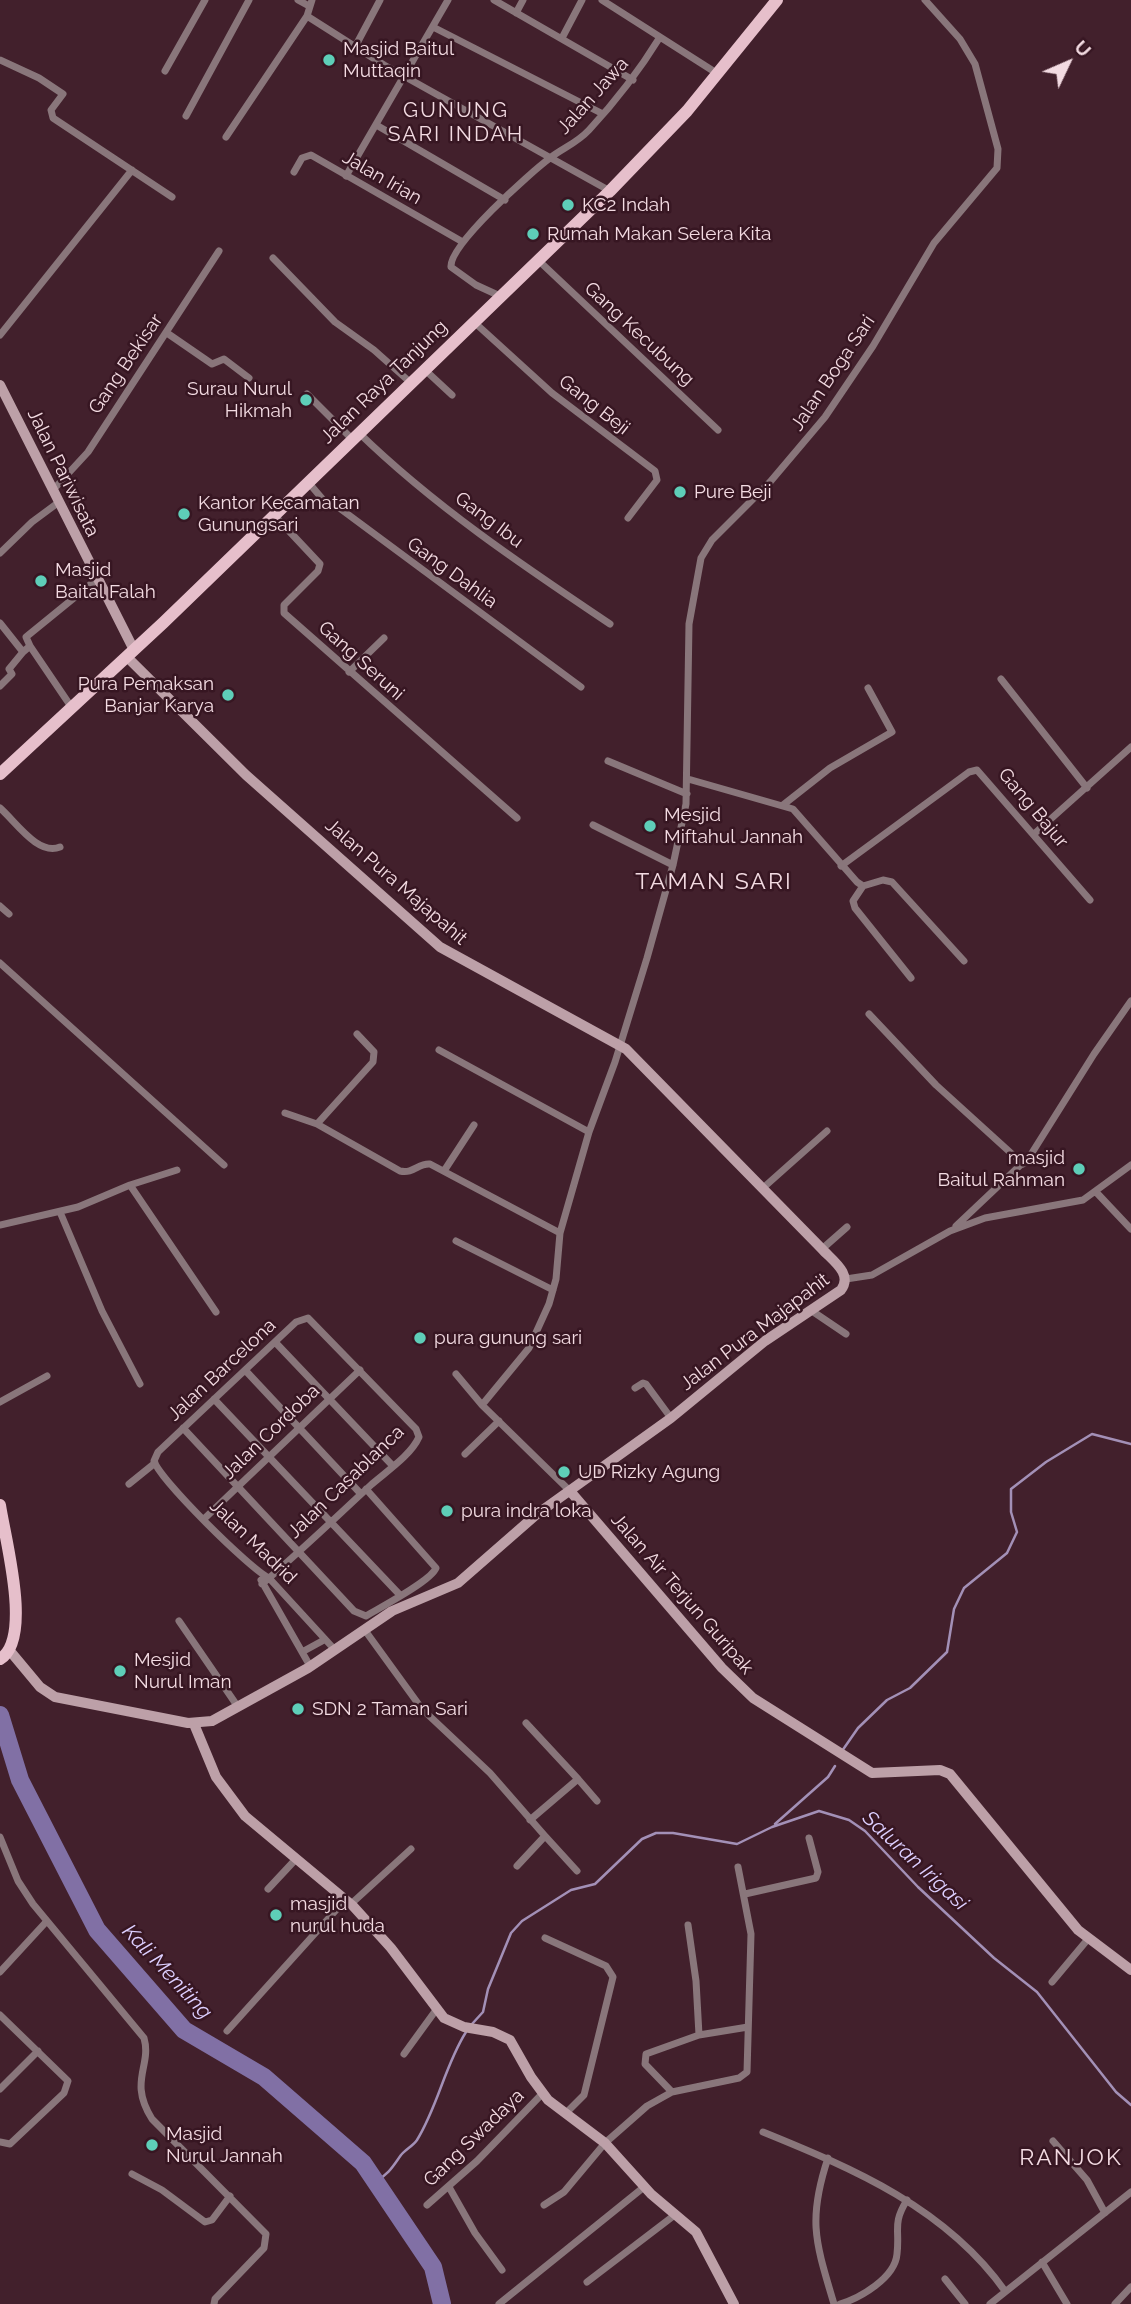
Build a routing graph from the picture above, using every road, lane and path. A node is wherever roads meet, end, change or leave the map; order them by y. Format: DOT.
graph roads {
  1 [pos="205,0"];
  2 [pos="249,0"];
  3 [pos="298,0"];
  4 [pos="380,0"];
  5 [pos="448,0"];
  6 [pos="494,0"];
  7 [pos="523,0"];
  8 [pos="582,0"];
  9 [pos="602,0"];
  10 [pos="777,0"];
  11 [pos="925,0"];
  12 [pos="311,3"];
  13 [pos="516,13"];
  14 [pos="307,16"];
  15 [pos="433,27"];
  16 [pos="660,37"];
  17 [pos="562,38"];
  18 [pos="355,47"];
  19 [pos="0,60"];
  20 [pos="165,71"];
  21 [pos="404,75"];
  22 [pos="718,75"];
  23 [pos="633,80"];
  24 [pos="603,114"];
  25 [pos="186,116"];
  26 [pos="378,126"];
  27 [pos="226,137"];
  28 [pos="551,156"];
  29 [pos="132,170"];
  30 [pos="294,172"];
  31 [pos="346,176"];
  32 [pos="610,191"];
  33 [pos="172,197"];
  34 [pos="505,200"];
  35 [pos="461,241"];
  36 [pos="219,251"];
  37 [pos="273,258"];
  38 [pos="538,260"];
  39 [pos="500,296"];
  40 [pos="474,322"];
  41 [pos="167,333"];
  42 [pos="0,335"];
  43 [pos="424,369"];
  44 [pos="249,378"];
  45 [pos="411,383"];
  46 [pos="0,385"];
  47 [pos="307,394"];
  48 [pos="452,395"];
  49 [pos="3,400"];
  50 [pos="718,430"];
  51 [pos="355,436"];
  52 [pos="308,482"];
  53 [pos="52,489"];
  54 [pos="59,502"];
  55 [pos="275,515"];
  56 [pos="628,518"];
  57 [pos="0,553"];
  58 [pos="96,580"];
  59 [pos="0,623"];
  60 [pos="610,624"];
  61 [pos="384,638"];
  62 [pos="30,646"];
  63 [pos="23,652"];
  64 [pos="131,654"];
  65 [pos="349,672"];
  66 [pos="1000,679"];
  67 [pos="0,686"];
  68 [pos="581,688"];
  69 [pos="868,688"];
  70 [pos="72,708"];
  71 [pos="1131,747"];
  72 [pos="608,761"];
  73 [pos="0,774"];
  74 [pos="688,779"];
  75 [pos="1087,788"];
  76 [pos="687,794"];
  77 [pos="783,805"];
  78 [pos="0,808"];
  79 [pos="517,818"];
  80 [pos="593,825"];
  81 [pos="1034,834"];
  82 [pos="60,848"];
  83 [pos="673,865"];
  84 [pos="841,866"];
  85 [pos="863,886"];
  86 [pos="1090,900"];
  87 [pos="0,906"];
  88 [pos="9,914"];
  89 [pos="964,961"];
  90 [pos="0,963"];
  91 [pos="911,978"];
  92 [pos="1131,1001"];
  93 [pos="869,1014"];
  94 [pos="357,1034"];
  95 [pos="620,1045"];
  96 [pos="439,1050"];
  97 [pos="285,1113"];
  98 [pos="317,1124"];
  99 [pos="474,1125"];
  100 [pos="827,1130"];
  101 [pos="589,1132"];
  102 [pos="1023,1164"];
  103 [pos="224,1165"];
  104 [pos="1131,1166"];
  105 [pos="177,1170"];
  106 [pos="444,1171"];
  107 [pos="130,1185"];
  108 [pos="763,1188"];
  109 [pos="1096,1192"];
  110 [pos="60,1212"];
  111 [pos="0,1225"];
  112 [pos="847,1227"];
  113 [pos="1131,1229"];
  114 [pos="950,1231"];
  115 [pos="560,1233"];
  116 [pos="456,1241"];
  117 [pos="822,1249"];
  118 [pos="846,1279"];
  119 [pos="553,1290"];
  120 [pos="216,1311"];
  121 [pos="811,1311"];
  122 [pos="846,1334"];
  123 [pos="275,1342"];
  124 [pos="245,1370"];
  125 [pos="360,1370"];
  126 [pos="456,1374"];
  127 [pos="47,1376"];
  128 [pos="140,1384"];
  129 [pos="635,1388"];
  130 [pos="215,1399"];
  131 [pos="329,1399"];
  132 [pos="0,1402"];
  133 [pos="482,1405"];
  134 [pos="671,1418"];
  135 [pos="499,1421"];
  136 [pos="183,1428"];
  137 [pos="302,1431"];
  138 [pos="465,1454"];
  139 [pos="267,1458"];
  140 [pos="155,1459"];
  141 [pos="392,1465"];
  142 [pos="129,1485"];
  143 [pos="238,1486"];
  144 [pos="364,1491"];
  145 [pos="569,1491"];
  146 [pos="0,1505"];
  147 [pos="205,1518"];
  148 [pos="329,1522"];
  149 [pos="301,1554"];
  150 [pos="258,1573"];
  151 [pos="269,1578"];
  152 [pos="262,1584"];
  153 [pos="399,1594"];
  154 [pos="179,1621"];
  155 [pos="365,1629"];
  156 [pos="324,1640"];
  157 [pos="335,1650"];
  158 [pos="302,1652"];
  159 [pos="5,1655"];
  160 [pos="310,1666"];
  161 [pos="238,1707"];
  162 [pos="526,1723"];
  163 [pos="194,1724"];
  164 [pos="578,1779"];
  165 [pos="597,1801"];
  166 [pos="530,1820"];
  167 [pos="0,1837"];
  168 [pos="546,1838"];
  169 [pos="809,1838"];
  170 [pos="411,1849"];
  171 [pos="296,1859"];
  172 [pos="517,1866"];
  173 [pos="738,1867"];
  174 [pos="577,1871"];
  175 [pos="268,1889"];
  176 [pos="745,1894"];
  177 [pos="349,1902"];
  178 [pos="47,1922"];
  179 [pos="688,1925"];
  180 [pos="545,1938"];
  181 [pos="1088,1940"];
  182 [pos="1131,1970"];
  183 [pos="0,1972"];
  184 [pos="1052,1982"];
  185 [pos="436,2010"];
  186 [pos="0,2015"];
  187 [pos="748,2027"];
  188 [pos="228,2031"];
  189 [pos="699,2035"];
  190 [pos="38,2052"];
  191 [pos="404,2054"];
  192 [pos="0,2089"];
  193 [pos="672,2092"];
  194 [pos="542,2094"];
  195 [pos="565,2113"];
  196 [pos="763,2132"];
  197 [pos="0,2141"];
  198 [pos="1053,2141"];
  199 [pos="605,2143"];
  200 [pos="828,2158"];
  201 [pos="132,2174"];
  202 [pos="449,2187"];
  203 [pos="644,2187"];
  204 [pos="1131,2192"];
  205 [pos="230,2196"];
  206 [pos="907,2200"];
  207 [pos="427,2205"];
  208 [pos="544,2205"];
  209 [pos="1105,2213"];
  210 [pos="676,2214"];
  211 [pos="1042,2262"];
  212 [pos="502,2270"];
  213 [pos="945,2280"];
  214 [pos="587,2282"];
  215 [pos="1131,2287"];
  216 [pos="1005,2291"];
  217 [pos="214,2304"];
  218 [pos="499,2304"];
  219 [pos="734,2304"];
  220 [pos="834,2304"];
  221 [pos="840,2304"];
  222 [pos="965,2304"];
  223 [pos="990,2304"];
  224 [pos="1067,2304"];
  225 [pos="1115,2304"];
  1 -- 20 [label="street"];
  2 -- 25 [label="street"];
  3 -- 12 [label="street"];
  4 -- 18 [label="street"];
  5 -- 15 [label="street"];
  6 -- 13 [label="street"];
  7 -- 13 [label="street"];
  8 -- 17 [label="street"];
  9 -- 16 [label="street"];
  10 -- 22 [label="main road, Jalan Raya Tanjung"];
  11 -- 74 [label="street, Jalan Boga Sari"];
  12 -- 14 [label="street"];
  13 -- 17 [label="street"];
  14 -- 18 [label="street"];
  14 -- 27 [label="street"];
  15 -- 21 [label="street"];
  15 -- 24 [label="street"];
  16 -- 22 [label="street"];
  16 -- 23 [label="street, Jalan Jawa"];
  17 -- 23 [label="street"];
  18 -- 21 [label="street"];
  19 -- 29 [label="street"];
  21 -- 26 [label="street"];
  21 -- 28 [label="street"];
  22 -- 32 [label="main road, Jalan Raya Tanjung"];
  23 -- 24 [label="street, Jalan Jawa"];
  24 -- 28 [label="street, Jalan Jawa"];
  26 -- 31 [label="street"];
  26 -- 34 [label="street"];
  28 -- 32 [label="street"];
  28 -- 34 [label="street, Jalan Jawa"];
  29 -- 33 [label="street"];
  29 -- 42 [label="street"];
  30 -- 31 [label="street, Jalan Irian"];
  31 -- 35 [label="street, Jalan Irian"];
  32 -- 38 [label="main road, Jalan Raya Tanjung"];
  34 -- 35 [label="street, Jalan Jawa"];
  35 -- 39 [label="street, Jalan Jawa"];
  36 -- 41 [label="street, Gang Bekisar"];
  37 -- 45 [label="street"];
  38 -- 39 [label="main road, Jalan Raya Tanjung"];
  38 -- 50 [label="street, Gang Kecubung"];
  39 -- 40 [label="main road, Jalan Raya Tanjung"];
  40 -- 43 [label="main road, Jalan Raya Tanjung"];
  40 -- 56 [label="street, Gang Beji"];
  41 -- 44 [label="street"];
  41 -- 53 [label="street, Gang Bekisar"];
  43 -- 45 [label="main road, Jalan Raya Tanjung"];
  43 -- 48 [label="street"];
  45 -- 51 [label="main road, Jalan Raya Tanjung"];
  46 -- 49 [label="street, Jalan Pariwisata"];
  47 -- 51 [label="street, Gang Ibu"];
  49 -- 53 [label="street, Jalan Pariwisata"];
  51 -- 52 [label="main road, Jalan Raya Tanjung"];
  51 -- 60 [label="street, Gang Ibu"];
  52 -- 55 [label="main road, Jalan Raya Tanjung"];
  52 -- 68 [label="street, Gang Dahlia"];
  53 -- 54 [label="street, Jalan Pariwisata"];
  54 -- 57 [label="street"];
  54 -- 58 [label="street, Jalan Pariwisata"];
  55 -- 64 [label="main road, Jalan Raya Tanjung"];
  55 -- 65 [label="street, Gang Seruni"];
  58 -- 62 [label="street"];
  58 -- 64 [label="street, Jalan Pariwisata"];
  59 -- 63 [label="street"];
  61 -- 65 [label="street"];
  62 -- 63 [label="street"];
  62 -- 70 [label="street"];
  63 -- 67 [label="street"];
  64 -- 70 [label="main road, Jalan Raya Tanjung"];
  64 -- 95 [label="street, Jalan Pura Majapahit"];
  65 -- 79 [label="street, Gang Seruni"];
  66 -- 75 [label="street"];
  69 -- 77 [label="street"];
  70 -- 73 [label="main road, Jalan Raya Tanjung"];
  71 -- 75 [label="street"];
  72 -- 76 [label="street"];
  74 -- 76 [label="street"];
  74 -- 77 [label="street"];
  75 -- 81 [label="street"];
  76 -- 83 [label="street"];
  77 -- 84 [label="street"];
  78 -- 82 [label="street"];
  80 -- 83 [label="street"];
  81 -- 84 [label="street, Gang Bajur"];
  81 -- 86 [label="street, Gang Bajur"];
  83 -- 95 [label="street"];
  84 -- 85 [label="street"];
  85 -- 89 [label="street"];
  85 -- 91 [label="street"];
  87 -- 88 [label="street"];
  90 -- 103 [label="street"];
  92 -- 102 [label="street"];
  93 -- 102 [label="street"];
  94 -- 98 [label="street"];
  95 -- 101 [label="street"];
  95 -- 108 [label="street, Jalan Pura Majapahit"];
  96 -- 101 [label="street"];
  97 -- 98 [label="street"];
  98 -- 106 [label="street"];
  99 -- 106 [label="street"];
  100 -- 108 [label="street"];
  101 -- 115 [label="street"];
  102 -- 114 [label="street"];
  104 -- 109 [label="street"];
  105 -- 107 [label="street"];
  106 -- 115 [label="street"];
  107 -- 110 [label="street"];
  107 -- 120 [label="street"];
  108 -- 117 [label="street, Jalan Pura Majapahit"];
  109 -- 113 [label="street"];
  109 -- 114 [label="street"];
  110 -- 111 [label="street"];
  110 -- 128 [label="street"];
  112 -- 117 [label="street"];
  114 -- 118 [label="street"];
  115 -- 119 [label="street"];
  116 -- 119 [label="street"];
  117 -- 118 [label="street, Jalan Pura Majapahit"];
  118 -- 121 [label="street, Jalan Pura Majapahit"];
  119 -- 133 [label="street"];
  121 -- 122 [label="street"];
  121 -- 134 [label="street, Jalan Pura Majapahit"];
  123 -- 124 [label="street, Jalan Barcelona"];
  123 -- 125 [label="street, Jalan Barcelona"];
  123 -- 131 [label="street"];
  124 -- 130 [label="street, Jalan Barcelona"];
  124 -- 137 [label="street"];
  125 -- 131 [label="street, Jalan Cordoba"];
  125 -- 141 [label="street, Jalan Casablanca"];
  126 -- 133 [label="street"];
  127 -- 132 [label="street"];
  129 -- 134 [label="street"];
  130 -- 136 [label="street, Jalan Barcelona"];
  130 -- 139 [label="street"];
  131 -- 137 [label="street, Jalan Cordoba"];
  131 -- 141 [label="street"];
  133 -- 135 [label="street"];
  134 -- 145 [label="street, Jalan Pura Majapahit"];
  135 -- 138 [label="street"];
  135 -- 145 [label="street"];
  136 -- 140 [label="street, Jalan Barcelona"];
  136 -- 143 [label="street"];
  137 -- 139 [label="street, Jalan Cordoba"];
  137 -- 144 [label="street"];
  139 -- 143 [label="street, Jalan Cordoba"];
  139 -- 148 [label="street"];
  140 -- 142 [label="street, Jalan Barcelona"];
  140 -- 147 [label="street, Jalan Madrid"];
  141 -- 144 [label="street, Jalan Casablanca"];
  143 -- 147 [label="street, Jalan Cordoba"];
  143 -- 149 [label="street"];
  144 -- 148 [label="street, Jalan Casablanca"];
  144 -- 153 [label="street"];
  145 -- 155 [label="street, Jalan Pura Majapahit"];
  145 -- 181 [label="street, Jalan Air Terjun Guripak"];
  146 -- 159 [label="main road"];
  147 -- 150 [label="street, Jalan Madrid"];
  148 -- 149 [label="street, Jalan Casablanca"];
  148 -- 153 [label="street"];
  149 -- 151 [label="street, Jalan Casablanca"];
  149 -- 153 [label="street"];
  150 -- 151 [label="street, Jalan Madrid"];
  150 -- 152 [label="street"];
  151 -- 152 [label="street, Jalan Casablanca"];
  151 -- 156 [label="street, Jalan Madrid"];
  152 -- 158 [label="street"];
  154 -- 161 [label="street"];
  155 -- 157 [label="street, Jalan Pura Majapahit"];
  155 -- 166 [label="street"];
  156 -- 157 [label="street, Jalan Madrid"];
  156 -- 158 [label="street"];
  157 -- 160 [label="street, Jalan Pura Majapahit"];
  158 -- 160 [label="street"];
  159 -- 163 [label="street, Jalan Pura Majapahit"];
  160 -- 161 [label="street, Jalan Pura Majapahit"];
  161 -- 163 [label="street, Jalan Pura Majapahit"];
  162 -- 164 [label="street"];
  163 -- 171 [label="street"];
  164 -- 165 [label="street"];
  164 -- 166 [label="street"];
  166 -- 168 [label="street"];
  167 -- 178 [label="street"];
  168 -- 172 [label="street"];
  168 -- 174 [label="street"];
  169 -- 176 [label="street"];
  170 -- 177 [label="street"];
  171 -- 175 [label="street"];
  171 -- 177 [label="street"];
  173 -- 176 [label="street"];
  176 -- 187 [label="street"];
  177 -- 185 [label="street"];
  177 -- 188 [label="street"];
  178 -- 183 [label="street"];
  178 -- 205 [label="street"];
  179 -- 189 [label="street"];
  180 -- 195 [label="street"];
  181 -- 182 [label="street, Jalan Air Terjun Guripak"];
  181 -- 184 [label="street"];
  185 -- 191 [label="street"];
  185 -- 194 [label="street"];
  186 -- 190 [label="street"];
  187 -- 189 [label="street"];
  187 -- 193 [label="street"];
  189 -- 193 [label="street"];
  190 -- 192 [label="street"];
  190 -- 197 [label="street"];
  193 -- 199 [label="street"];
  194 -- 195 [label="street"];
  194 -- 202 [label="street, Gang Swadaya"];
  195 -- 199 [label="street"];
  196 -- 200 [label="street"];
  198 -- 209 [label="street"];
  199 -- 203 [label="street"];
  199 -- 208 [label="street"];
  200 -- 206 [label="street"];
  200 -- 220 [label="street"];
  201 -- 205 [label="street"];
  202 -- 207 [label="street, Gang Swadaya"];
  202 -- 212 [label="street"];
  203 -- 210 [label="street"];
  203 -- 218 [label="street"];
  204 -- 209 [label="street"];
  205 -- 217 [label="street"];
  206 -- 216 [label="street"];
  206 -- 221 [label="street"];
  209 -- 211 [label="street"];
  210 -- 214 [label="street"];
  210 -- 219 [label="street"];
  211 -- 216 [label="street"];
  211 -- 224 [label="street"];
  213 -- 222 [label="street"];
  215 -- 225 [label="street"];
  216 -- 223 [label="street"];
}
